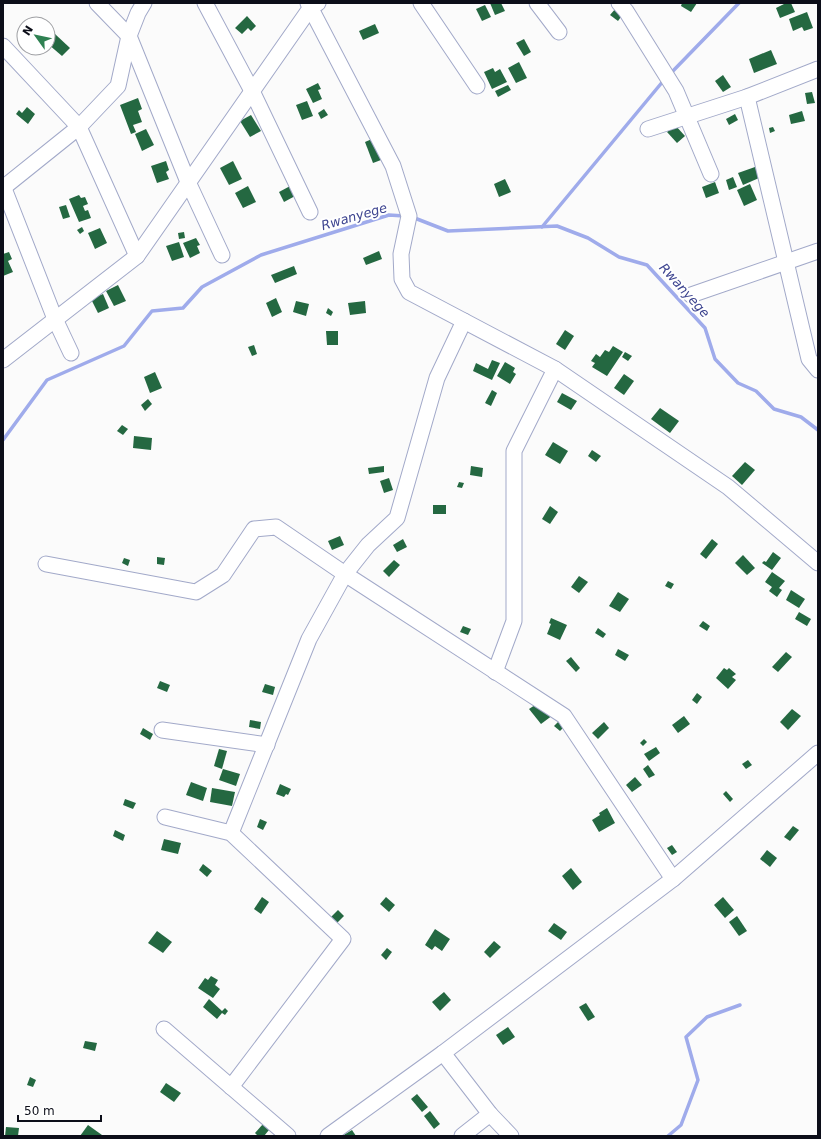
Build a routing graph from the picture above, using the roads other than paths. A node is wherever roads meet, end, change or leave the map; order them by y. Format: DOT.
graph roads {
  1 [pos="96,3"];
  2 [pos="144,3"];
  3 [pos="205,3"];
  4 [pos="421,3"];
  5 [pos="537,3"];
  6 [pos="313,4"];
  7 [pos="622,7"];
  8 [pos="559,32"];
  9 [pos="129,36"];
  10 [pos="3,46"];
  11 [pos="818,69"];
  12 [pos="477,86"];
  13 [pos="252,91"];
  14 [pos="747,97"];
  15 [pos="687,116"];
  16 [pos="79,127"];
  17 [pos="648,129"];
  18 [pos="710,174"];
  19 [pos="188,182"];
  20 [pos="3,187"];
  21 [pos="310,212"];
  22 [pos="818,251"];
  23 [pos="222,255"];
  24 [pos="136,256"];
  25 [pos="787,262"];
  26 [pos="691,295"];
  27 [pos="55,319"];
  28 [pos="464,321"];
  29 [pos="71,353"];
  30 [pos="3,360"];
  31 [pos="814,364"];
  32 [pos="555,368"];
  33 [pos="818,563"];
  34 [pos="46,564"];
  35 [pos="345,574"];
  36 [pos="495,672"];
  37 [pos="162,730"];
  38 [pos="266,745"];
  39 [pos="818,753"];
  40 [pos="166,817"];
  41 [pos="231,833"];
  42 [pos="673,879"];
  43 [pos="164,1029"];
  44 [pos="443,1053"];
  45 [pos="231,1087"];
  46 [pos="490,1114"];
  47 [pos="288,1136"];
  48 [pos="328,1136"];
  49 [pos="462,1136"];
  50 [pos="511,1136"];
  1 -- 9 [label="street"];
  2 -- 9 [label="street"];
  3 -- 13 [label="street"];
  4 -- 12 [label="street"];
  5 -- 8 [label="street"];
  6 -- 13 [label="street"];
  6 -- 28 [label="street"];
  7 -- 15 [label="street"];
  9 -- 16 [label="street"];
  9 -- 19 [label="street"];
  10 -- 16 [label="street"];
  11 -- 14 [label="street"];
  13 -- 19 [label="street"];
  13 -- 21 [label="street"];
  14 -- 15 [label="street"];
  14 -- 25 [label="street"];
  15 -- 17 [label="street"];
  15 -- 18 [label="street"];
  16 -- 20 [label="street"];
  16 -- 24 [label="street"];
  19 -- 23 [label="street"];
  19 -- 24 [label="street"];
  20 -- 27 [label="street"];
  22 -- 25 [label="street"];
  24 -- 27 [label="street"];
  25 -- 26 [label="street"];
  25 -- 31 [label="street"];
  27 -- 29 [label="street"];
  27 -- 30 [label="street"];
  28 -- 32 [label="street"];
  28 -- 35 [label="street"];
  32 -- 33 [label="street"];
  32 -- 36 [label="street"];
  34 -- 35 [label="street"];
  35 -- 36 [label="street"];
  35 -- 38 [label="street"];
  36 -- 42 [label="street"];
  37 -- 38 [label="street"];
  38 -- 41 [label="street"];
  39 -- 42 [label="street"];
  40 -- 41 [label="street"];
  41 -- 45 [label="street"];
  42 -- 44 [label="street"];
  43 -- 45 [label="street"];
  44 -- 46 [label="street"];
  44 -- 48 [label="street"];
  45 -- 47 [label="street"];
  46 -- 49 [label="street"];
  46 -- 50 [label="street"];
}
